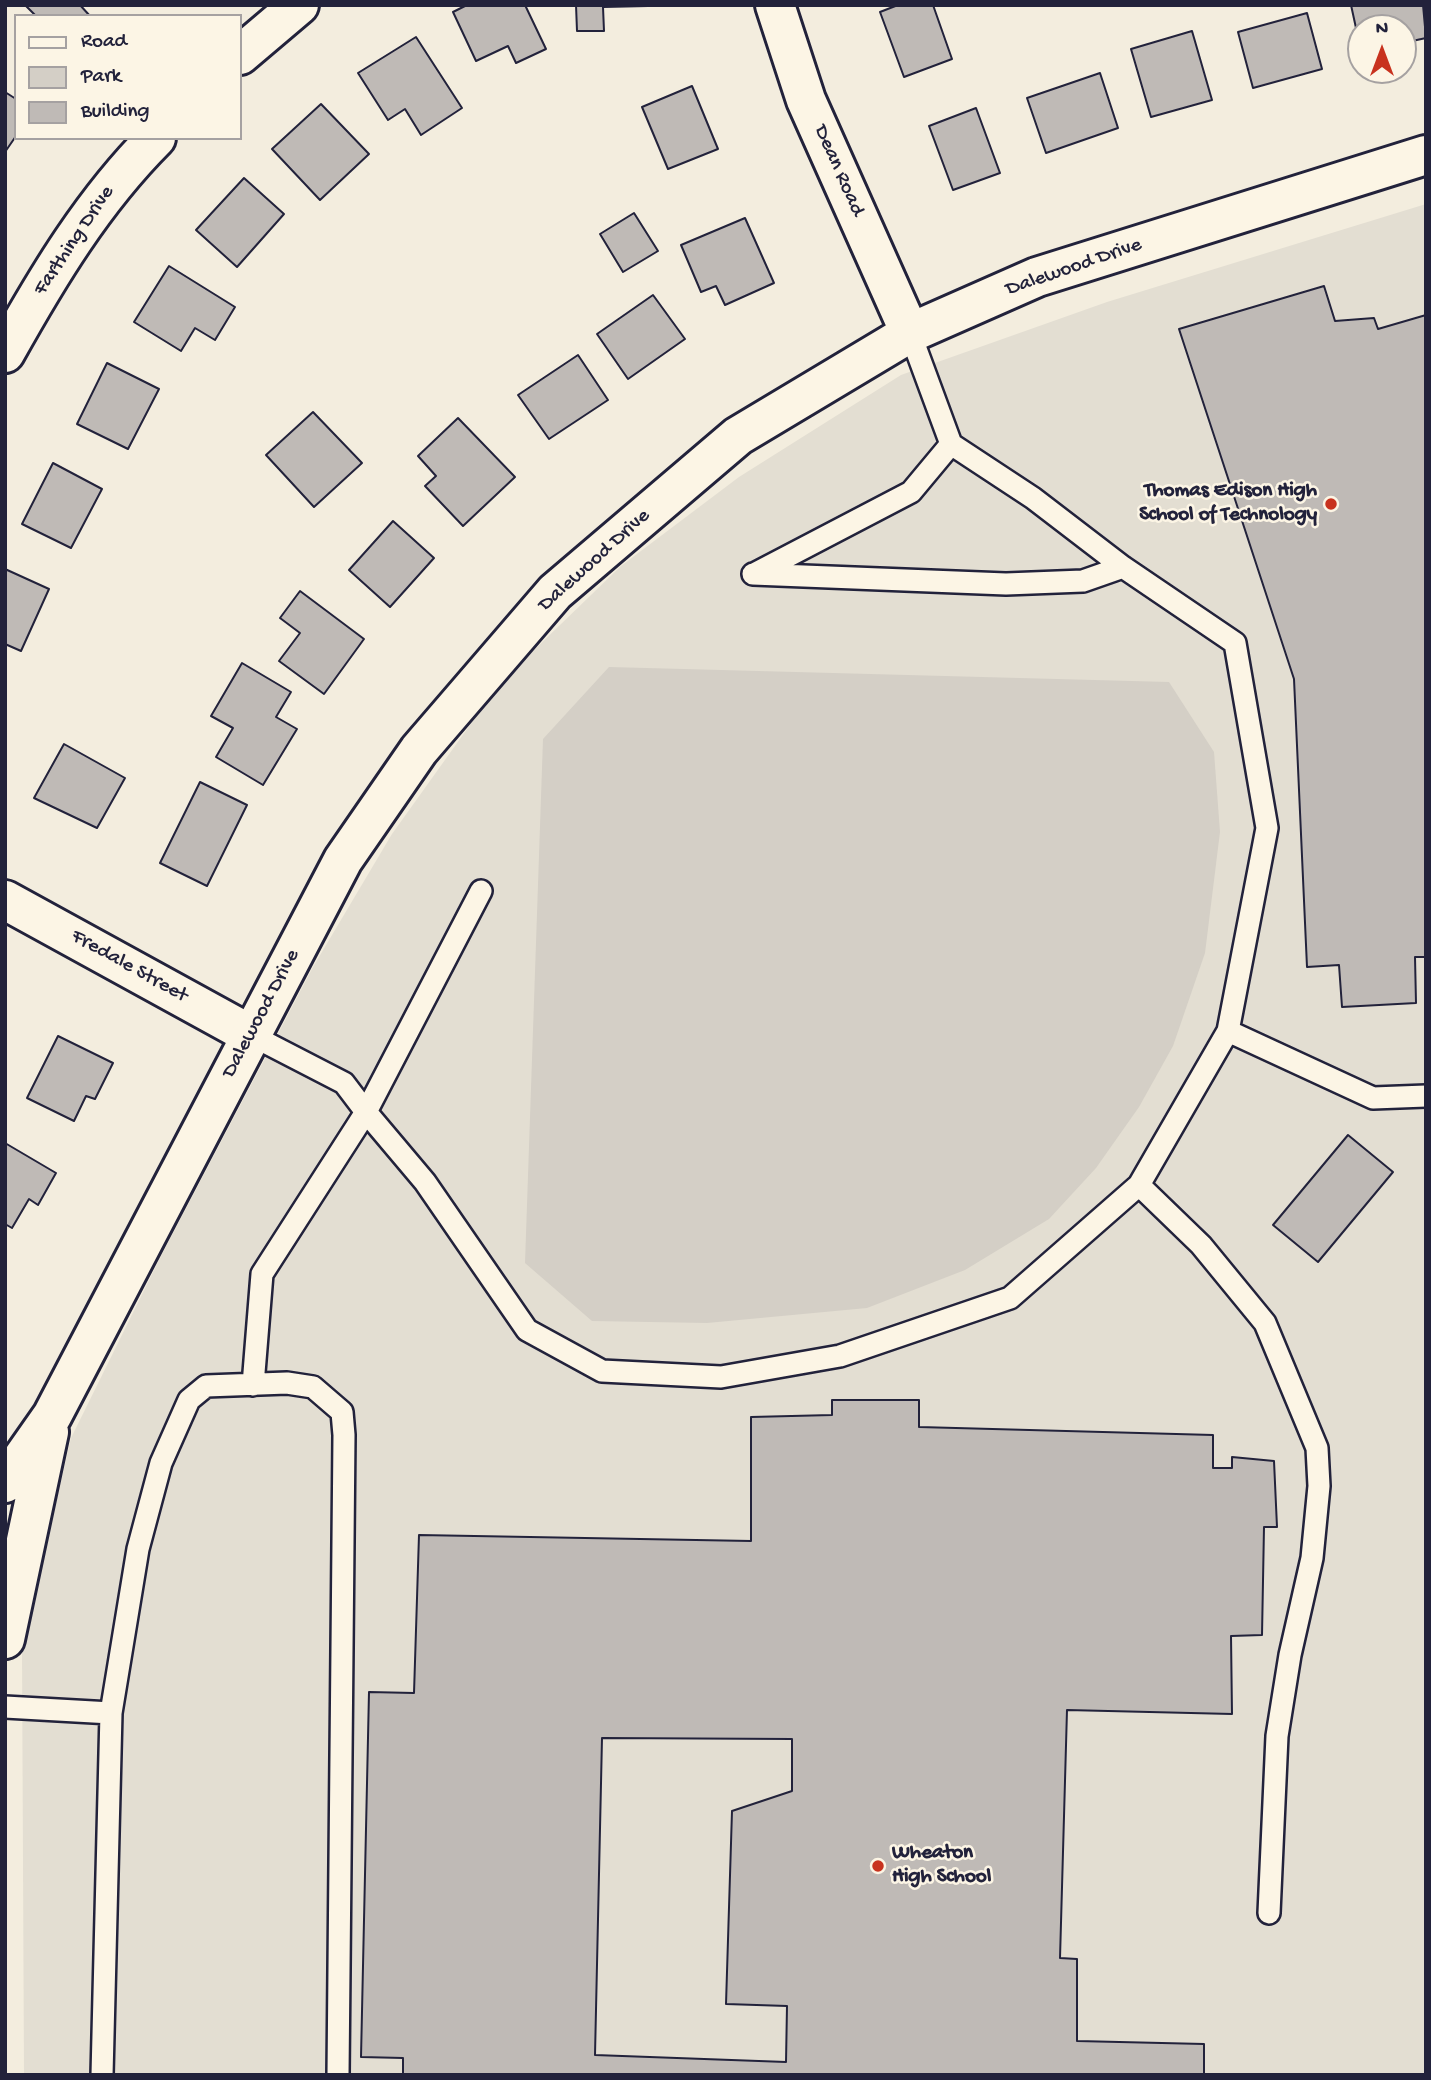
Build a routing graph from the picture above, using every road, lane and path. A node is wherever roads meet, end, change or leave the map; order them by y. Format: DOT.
graph roads {
  1 [pos="299,5"];
  2 [pos="775,5"];
  3 [pos="242,53"];
  4 [pos="154,140"];
  5 [pos="1426,155"];
  6 [pos="910,333"];
  7 [pos="5,354"];
  8 [pos="951,444"];
  9 [pos="1123,567"];
  10 [pos="481,891"];
  11 [pos="5,900"];
  12 [pos="1228,1031"];
  13 [pos="251,1035"];
  14 [pos="1426,1096"];
  15 [pos="366,1112"];
  16 [pos="1139,1185"];
  17 [pos="253,1385"];
  18 [pos="52,1416"];
  19 [pos="5,1483"];
  20 [pos="5,1639"];
  21 [pos="5,1707"];
  22 [pos="111,1713"];
  23 [pos="1269,1913"];
  24 [pos="102,2075"];
  25 [pos="338,2075"];
  1 -- 3 [label="street"];
  2 -- 6 [label="street, Dean Road"];
  4 -- 7 [label="street, Farthing Drive"];
  5 -- 6 [label="street, Dalewood Drive"];
  6 -- 8 [label="lane"];
  6 -- 13 [label="street, Dalewood Drive"];
  8 -- 9 [label="lane"];
  8 -- 9 [label="lane"];
  9 -- 12 [label="lane"];
  10 -- 15 [label="lane"];
  11 -- 13 [label="street, Fredale Street"];
  12 -- 14 [label="lane"];
  12 -- 16 [label="lane"];
  13 -- 15 [label="lane"];
  13 -- 18 [label="street, Dalewood Drive"];
  15 -- 16 [label="lane"];
  15 -- 17 [label="lane"];
  16 -- 23 [label="lane"];
  17 -- 22 [label="lane"];
  17 -- 25 [label="lane"];
  18 -- 19 [label="street, Dalewood Drive"];
  18 -- 20 [label="street, Dalewood Drive"];
  21 -- 22 [label="lane"];
  22 -- 24 [label="lane"];
}
